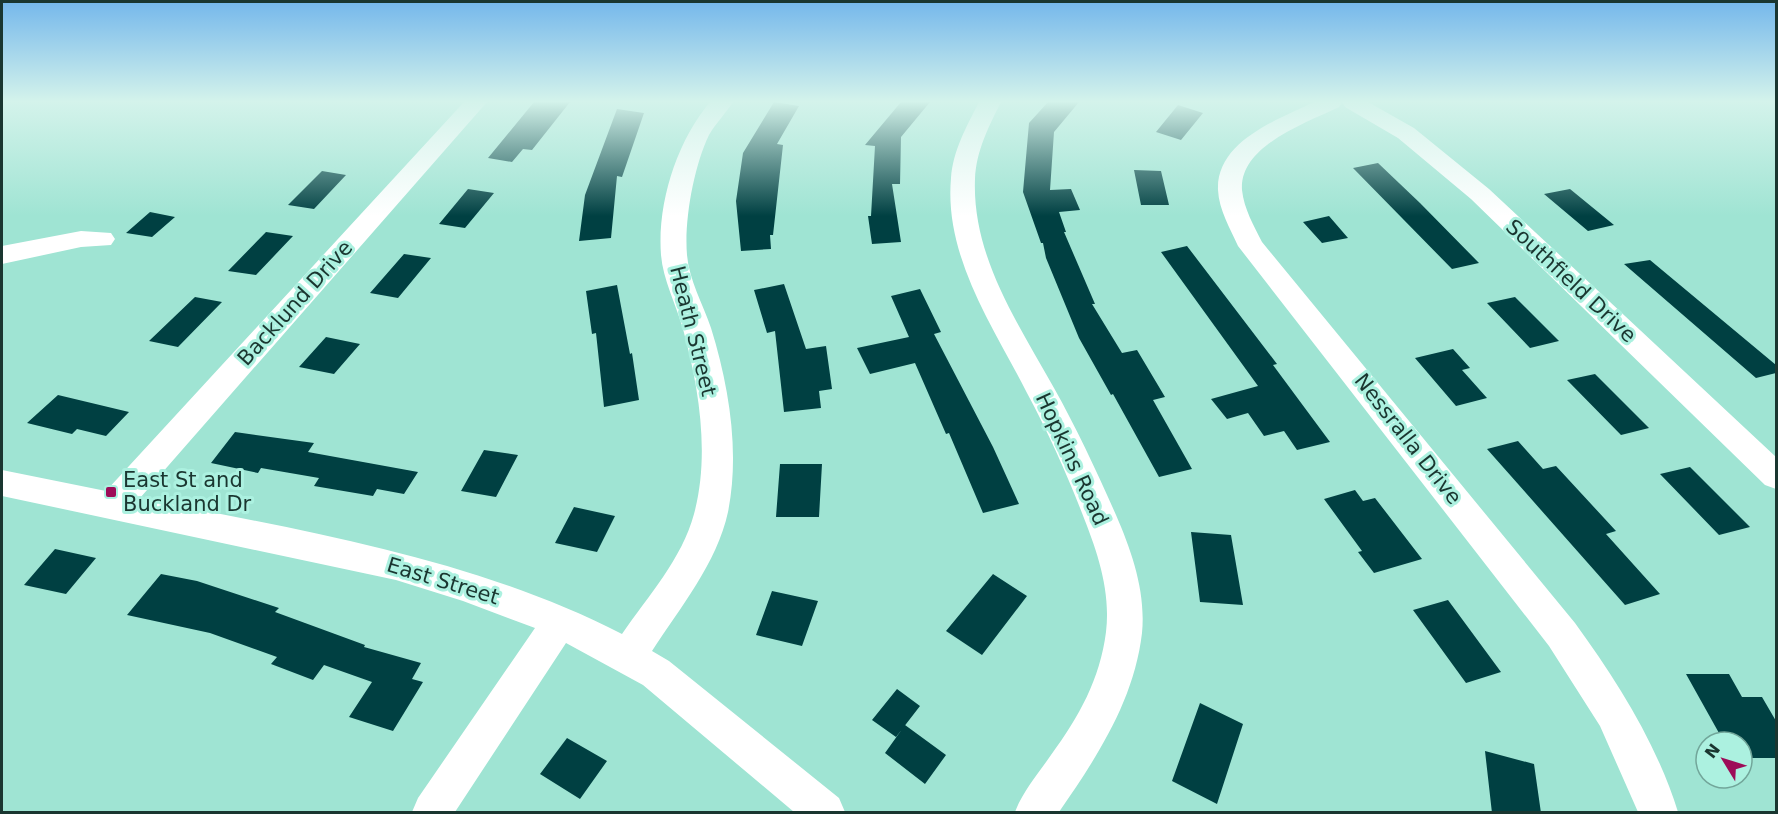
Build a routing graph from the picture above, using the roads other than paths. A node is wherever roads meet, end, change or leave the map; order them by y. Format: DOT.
graph roads {
  1 [pos="442,140"];
  2 [pos="696,140"];
  3 [pos="971,140"];
  4 [pos="1256,140"];
  5 [pos="1414,140"];
  6 [pos="102,239"];
  7 [pos="2,255"];
  8 [pos="1776,476"];
  9 [pos="2,483"];
  10 [pos="114,505"];
  11 [pos="560,622"];
  12 [pos="629,655"];
  13 [pos="432,813"];
  14 [pos="825,813"];
  15 [pos="1035,813"];
  16 [pos="1658,813"];
  1 -- 10 [label="street, Backlund Drive"];
  2 -- 12 [label="street, Heath Street"];
  3 -- 15 [label="street, Hopkins Road"];
  4 -- 16 [label="street, Nessralla Drive"];
  5 -- 8 [label="street, Southfield Drive"];
  6 -- 7 [label="street"];
  9 -- 10 [label="street, East Street"];
  10 -- 11 [label="street, East Street"];
  11 -- 12 [label="street, East Street"];
  11 -- 13 [label="street"];
  12 -- 14 [label="street, East Street"];
}
